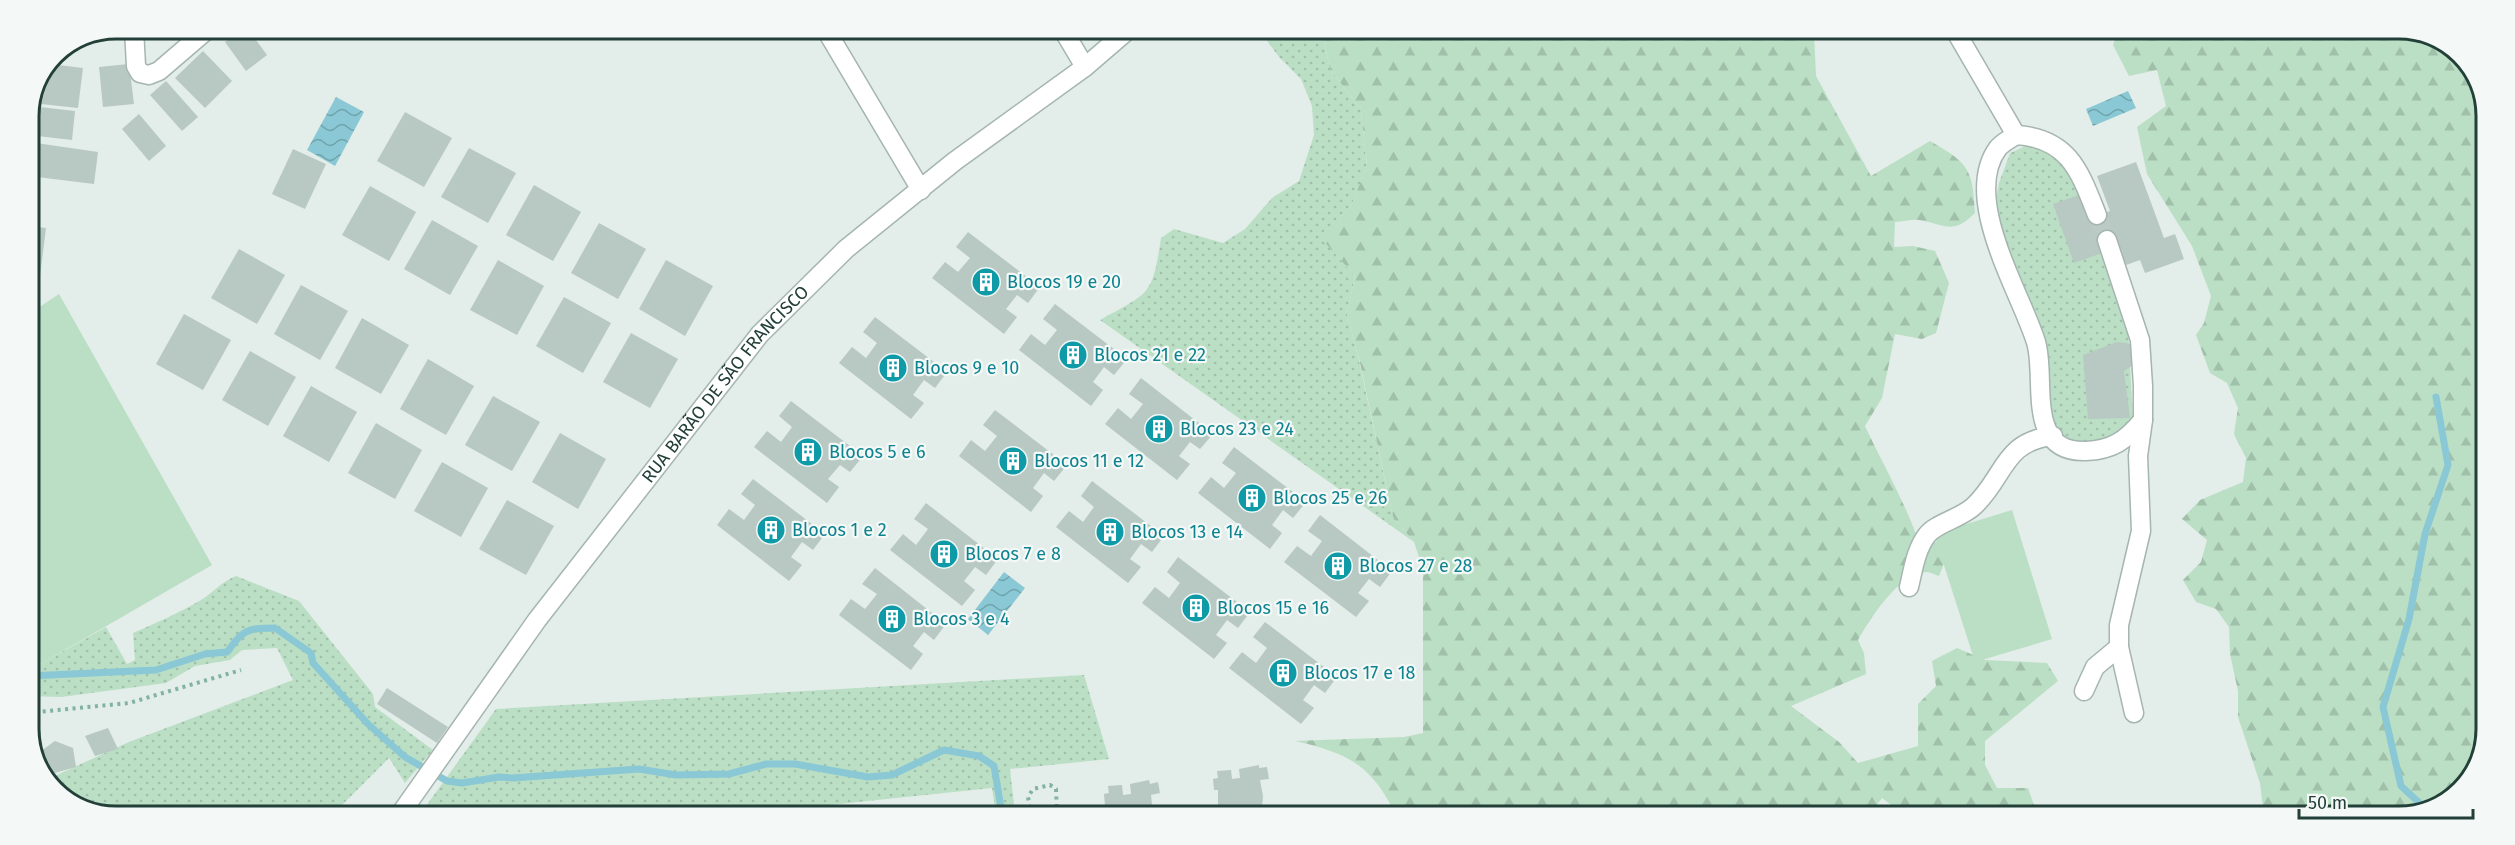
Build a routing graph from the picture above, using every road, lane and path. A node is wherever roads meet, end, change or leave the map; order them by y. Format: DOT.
graph roads {
  1 [pos="134,39"];
  2 [pos="196,39"];
  3 [pos="831,39"];
  4 [pos="1069,39"];
  5 [pos="1118,39"];
  6 [pos="1960,39"];
  7 [pos="1085,68"];
  8 [pos="2016,135"];
  9 [pos="921,190"];
  10 [pos="2097,215"];
  11 [pos="2107,240"];
  12 [pos="2143,420"];
  13 [pos="2053,436"];
  14 [pos="1909,587"];
  15 [pos="2119,647"];
  16 [pos="241,670"];
  17 [pos="2084,691"];
  18 [pos="39,712"];
  19 [pos="2134,713"];
  20 [pos="406,806"];
  21 [pos="1031,806"];
  22 [pos="1058,806"];
  1 -- 2 [label="street"];
  3 -- 9 [label="street"];
  4 -- 7 [label="street"];
  5 -- 7 [label="street, RUA BARÃO DE SÃO FRANCISCO"];
  6 -- 8 [label="street"];
  7 -- 9 [label="street, RUA BARÃO DE SÃO FRANCISCO"];
  8 -- 10 [label="street"];
  8 -- 13 [label="street"];
  9 -- 20 [label="street, RUA BARÃO DE SÃO FRANCISCO"];
  11 -- 12 [label="street"];
  12 -- 13 [label="street"];
  12 -- 15 [label="street"];
  13 -- 14 [label="street"];
  15 -- 17 [label="street"];
  15 -- 19 [label="street"];
  16 -- 18 [label="path"];
  21 -- 22 [label="path"];
}
